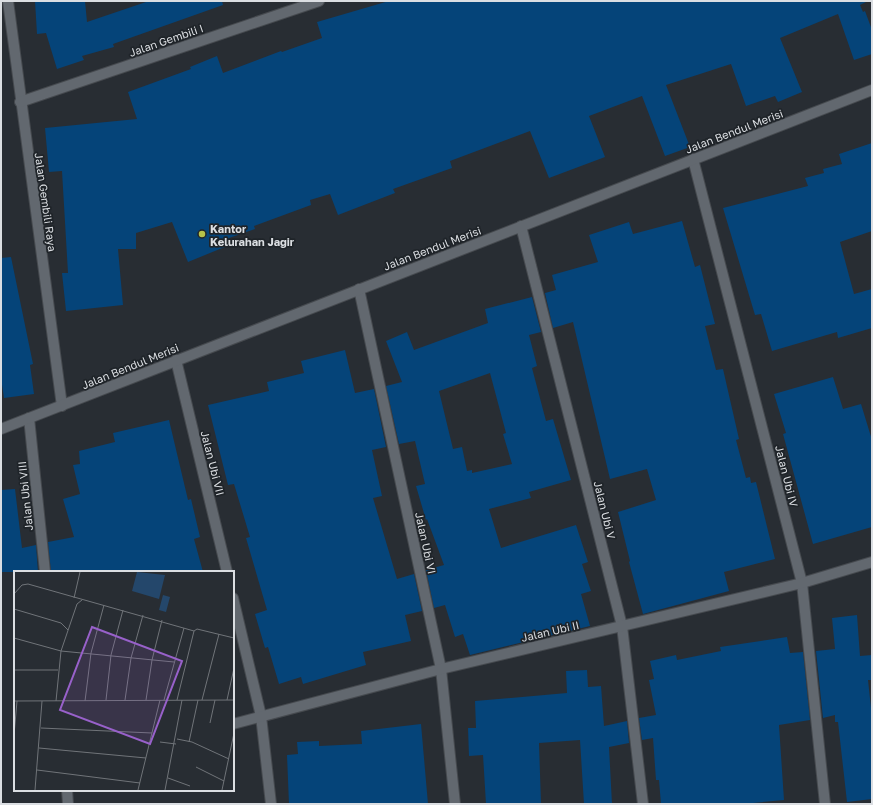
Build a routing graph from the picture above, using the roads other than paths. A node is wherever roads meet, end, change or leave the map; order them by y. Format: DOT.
graph roads {
  1 [pos="8,1"];
  2 [pos="319,1"];
  3 [pos="872,90"];
  4 [pos="20,102"];
  5 [pos="693,160"];
  6 [pos="521,226"];
  7 [pos="359,289"];
  8 [pos="176,360"];
  9 [pos="62,406"];
  10 [pos="30,418"];
  11 [pos="1,429"];
  12 [pos="872,562"];
  13 [pos="45,571"];
  14 [pos="227,571"];
  15 [pos="802,583"];
  16 [pos="234,602"];
  17 [pos="622,626"];
  18 [pos="441,669"];
  19 [pos="261,716"];
  20 [pos="234,724"];
  21 [pos="67,791"];
  22 [pos="68,804"];
  23 [pos="271,804"];
  24 [pos="455,804"];
  25 [pos="643,804"];
  26 [pos="825,804"];
  1 -- 4 [label="street, Jalan Gembili Raya"];
  2 -- 4 [label="street, Jalan Gembili I"];
  3 -- 5 [label="street, Jalan Bendul Merisi"];
  4 -- 9 [label="street, Jalan Gembili Raya"];
  5 -- 6 [label="street, Jalan Bendul Merisi"];
  5 -- 15 [label="street, Jalan Ubi IV"];
  6 -- 7 [label="street, Jalan Bendul Merisi"];
  6 -- 17 [label="street, Jalan Ubi V"];
  7 -- 8 [label="street, Jalan Bendul Merisi"];
  7 -- 18 [label="street, Jalan Ubi VI"];
  8 -- 9 [label="street, Jalan Bendul Merisi"];
  8 -- 14 [label="street, Jalan Ubi VII"];
  9 -- 10 [label="street, Jalan Bendul Merisi"];
  10 -- 11 [label="street, Jalan Bendul Merisi"];
  10 -- 13 [label="street, Jalan Ubi VIII"];
  12 -- 15 [label="street, Jalan Ubi II"];
  15 -- 17 [label="street, Jalan Ubi II"];
  15 -- 26 [label="street, Jalan Ubi IV"];
  16 -- 19 [label="street"];
  17 -- 18 [label="street, Jalan Ubi II"];
  17 -- 25 [label="street, Jalan Ubi V"];
  18 -- 19 [label="street, Jalan Ubi II"];
  18 -- 24 [label="street, Jalan Ubi VI"];
  19 -- 20 [label="street, Jalan Ubi II"];
  19 -- 23 [label="street"];
  21 -- 22 [label="street"];
}
